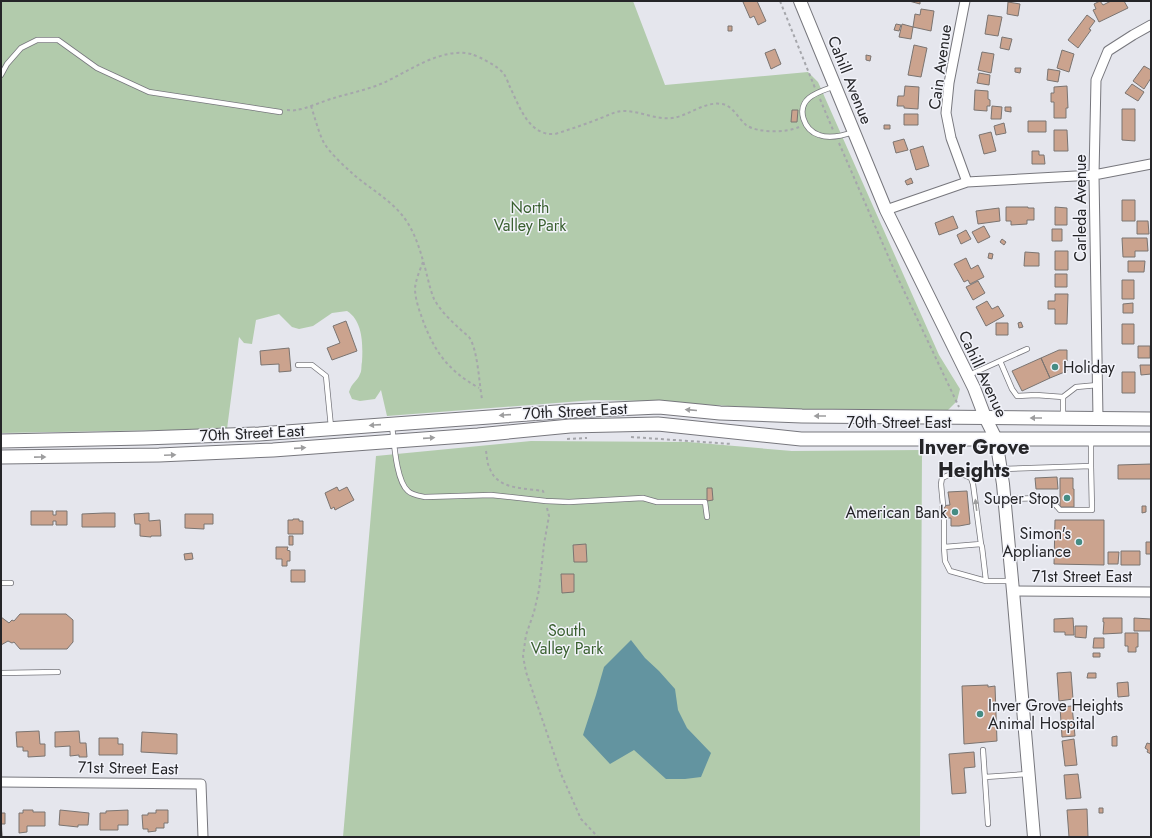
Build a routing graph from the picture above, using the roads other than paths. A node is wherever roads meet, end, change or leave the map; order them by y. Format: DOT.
graph roads {
  1 [pos="800,1"];
  2 [pos="965,1"];
  3 [pos="1151,25"];
  4 [pos="1,75"];
  5 [pos="835,86"];
  6 [pos="280,112"];
  7 [pos="854,131"];
  8 [pos="1151,164"];
  9 [pos="1094,175"];
  10 [pos="967,182"];
  11 [pos="886,210"];
  12 [pos="1027,349"];
  13 [pos="1000,361"];
  14 [pos="298,365"];
  15 [pos="968,376"];
  16 [pos="1098,385"];
  17 [pos="1064,397"];
  18 [pos="985,418"];
  19 [pos="1063,418"];
  20 [pos="1098,418"];
  21 [pos="1151,419"];
  22 [pos="392,424"];
  23 [pos="332,428"];
  24 [pos="996,439"];
  25 [pos="1091,439"];
  26 [pos="1151,439"];
  27 [pos="1,441"];
  28 [pos="394,441"];
  29 [pos="1,457"];
  30 [pos="1091,466"];
  31 [pos="1000,469"];
  32 [pos="1004,499"];
  33 [pos="943,505"];
  34 [pos="707,516"];
  35 [pos="944,518"];
  36 [pos="981,544"];
  37 [pos="944,547"];
  38 [pos="986,581"];
  39 [pos="1,583"];
  40 [pos="11,583"];
  41 [pos="1013,586"];
  42 [pos="1151,592"];
  43 [pos="58,672"];
  44 [pos="1,673"];
  45 [pos="983,750"];
  46 [pos="1028,774"];
  47 [pos="985,777"];
  48 [pos="1,782"];
  49 [pos="988,824"];
  50 [pos="203,837"];
  51 [pos="1034,837"];
  1 -- 5 [label="street, Cahill Avenue"];
  2 -- 10 [label="street, Cain Avenue"];
  3 -- 9 [label="street, Carleda Avenue"];
  4 -- 6 [label="lane"];
  5 -- 7 [label="street, Cahill Avenue"];
  5 -- 7 [label="lane"];
  7 -- 11 [label="street, Cahill Avenue"];
  8 -- 9 [label="street"];
  9 -- 10 [label="street"];
  9 -- 16 [label="street, Carleda Avenue"];
  10 -- 11 [label="street"];
  11 -- 15 [label="street, Cahill Avenue"];
  12 -- 13 [label="lane"];
  13 -- 15 [label="lane"];
  13 -- 17 [label="lane"];
  14 -- 23 [label="lane"];
  15 -- 18 [label="street, Cahill Avenue"];
  16 -- 17 [label="lane"];
  16 -- 20 [label="street, Carleda Avenue"];
  17 -- 19 [label="lane"];
  19 -- 18 [label="main road, 70th Street East, one-way"];
  18 -- 22 [label="main road, 70th Street East, one-way"];
  18 -- 24 [label="street, Cahill Avenue"];
  19 -- 20 [label="main road, 70th Street East"];
  20 -- 21 [label="main road, 70th Street East"];
  22 -- 23 [label="main road, 70th Street East, one-way"];
  22 -- 28 [label="lane"];
  23 -- 27 [label="main road, 70th Street East"];
  24 -- 25 [label="main road, 70th Street East"];
  28 -- 24 [label="main road, 70th Street East, one-way"];
  24 -- 31 [label="street, Cahill Avenue"];
  25 -- 26 [label="main road, 70th Street East"];
  25 -- 30 [label="lane"];
  29 -- 28 [label="main road, 70th Street East, one-way"];
  28 -- 34 [label="lane"];
  30 -- 31 [label="lane"];
  30 -- 32 [label="lane"];
  31 -- 32 [label="street, Cahill Avenue"];
  32 -- 41 [label="street, Cahill Avenue"];
  36 -- 33 [label="lane, one-way"];
  35 -- 37 [label="lane"];
  36 -- 37 [label="lane"];
  36 -- 38 [label="lane"];
  37 -- 38 [label="lane"];
  38 -- 41 [label="lane"];
  39 -- 40 [label="lane"];
  41 -- 42 [label="street, 71st Street East"];
  41 -- 46 [label="street, Cahill Avenue"];
  43 -- 44 [label="lane"];
  45 -- 47 [label="lane"];
  46 -- 47 [label="lane"];
  46 -- 51 [label="street, Cahill Avenue"];
  47 -- 49 [label="lane"];
  48 -- 50 [label="street, 71st Street East"];
}
